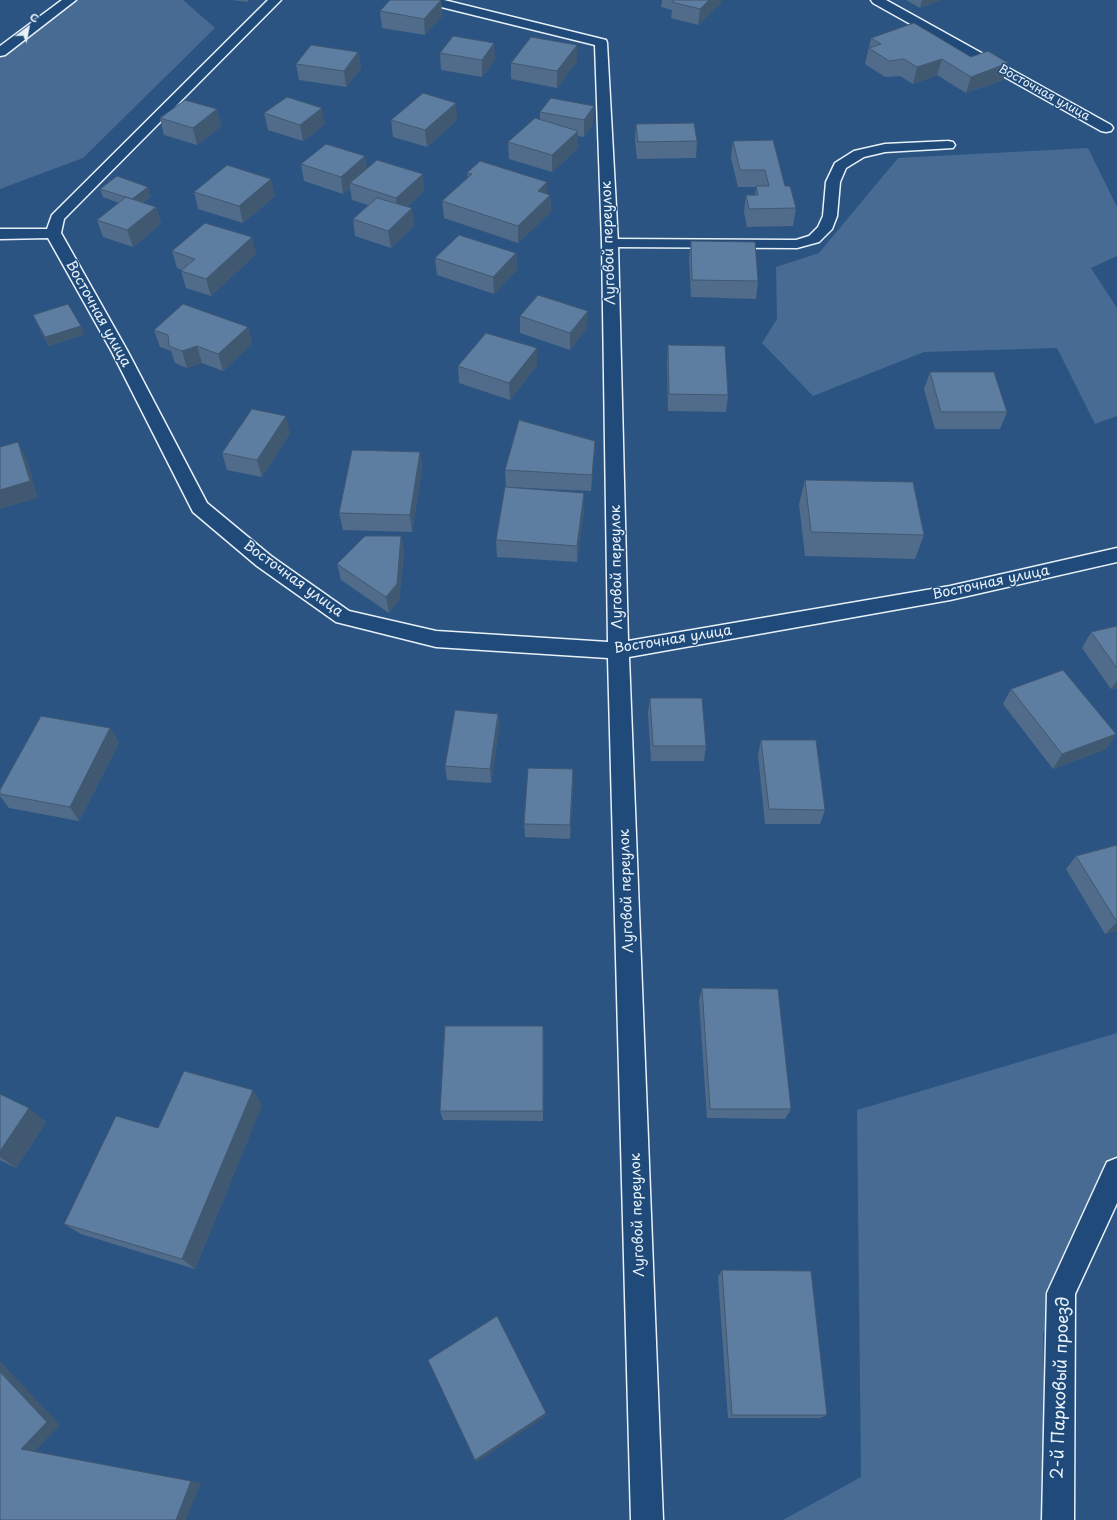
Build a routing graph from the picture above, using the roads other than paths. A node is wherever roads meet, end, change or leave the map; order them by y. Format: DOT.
graph roads {
  1 [pos="70,0"];
  2 [pos="275,0"];
  3 [pos="429,0"];
  4 [pos="877,0"];
  5 [pos="0,52"];
  6 [pos="1106,128"];
  7 [pos="948,145"];
  8 [pos="0,234"];
  9 [pos="53,234"];
  10 [pos="610,243"];
  11 [pos="1117,555"];
  12 [pos="618,651"];
  13 [pos="1117,1172"];
  14 [pos="647,1520"];
  15 [pos="1058,1520"];
  1 -- 5 [label="street"];
  2 -- 9 [label="street"];
  3 -- 10 [label="street, Луговой переулок"];
  4 -- 6 [label="street, Восточная улица"];
  7 -- 10 [label="lane"];
  8 -- 9 [label="street"];
  9 -- 12 [label="street, Восточная улица"];
  10 -- 12 [label="street, Луговой переулок"];
  11 -- 12 [label="street, Восточная улица"];
  12 -- 14 [label="street, Луговой переулок"];
  13 -- 15 [label="street, 2-й Парковый проезд"];
}
